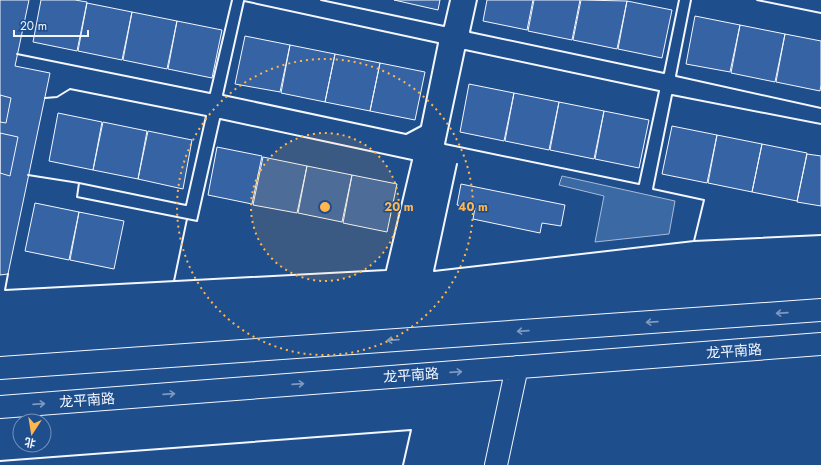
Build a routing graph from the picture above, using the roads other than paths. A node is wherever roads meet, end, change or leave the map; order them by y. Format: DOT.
graph roads {
  1 [pos="821,310"];
  2 [pos="821,344"];
  3 [pos="517,367"];
  4 [pos="0,368"];
  5 [pos="0,407"];
  6 [pos="496,465"];
  1 -- 4 [label="street, one-way"];
  2 -- 3 [label="street, 龙平南路"];
  5 -- 3 [label="street, 龙平南路, one-way"];
  3 -- 6 [label="street"];
}
